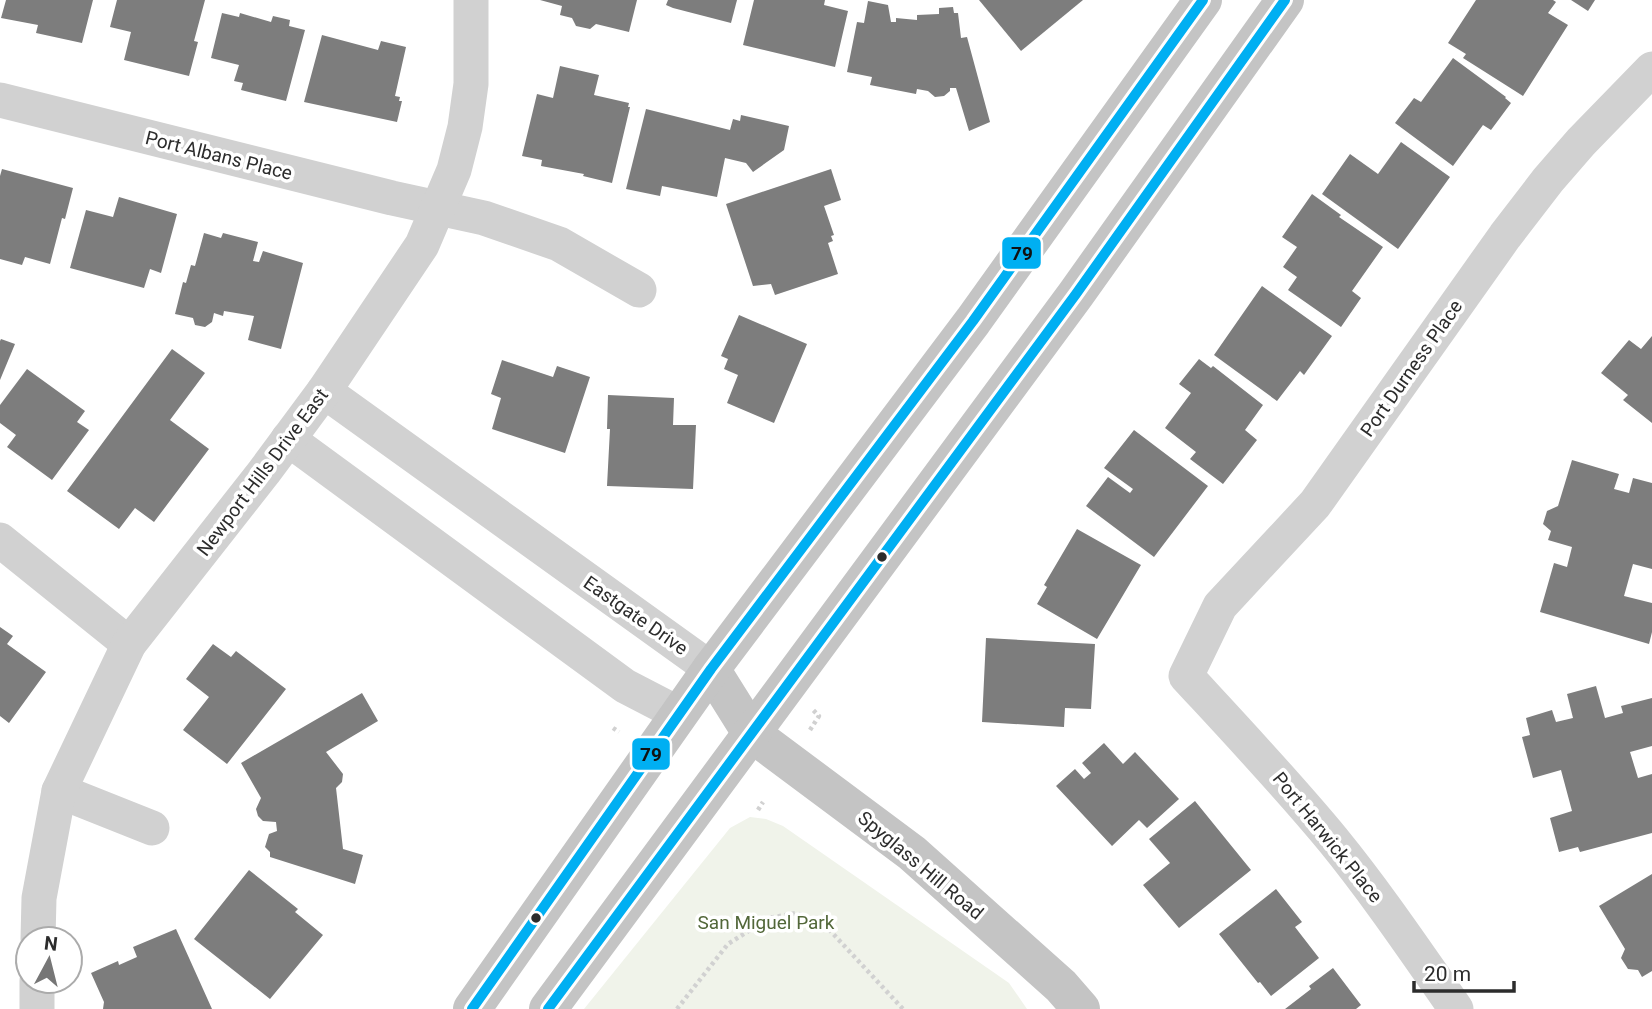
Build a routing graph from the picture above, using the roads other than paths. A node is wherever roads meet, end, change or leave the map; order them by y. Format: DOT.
graph roads {
  1 [pos="471,0"];
  2 [pos="1203,0"];
  3 [pos="1285,0"];
  4 [pos="1652,69"];
  5 [pos="0,100"];
  6 [pos="439,208"];
  7 [pos="639,290"];
  8 [pos="324,391"];
  9 [pos="288,439"];
  10 [pos="0,540"];
  11 [pos="129,644"];
  12 [pos="711,669"];
  13 [pos="1186,676"];
  14 [pos="679,714"];
  15 [pos="751,733"];
  16 [pos="59,791"];
  17 [pos="152,828"];
  18 [pos="38,925"];
  19 [pos="472,1009"];
  20 [pos="548,1009"];
  21 [pos="1081,1009"];
  22 [pos="1456,1009"];
  1 -- 6 [label="street, Newport Hills Drive East"];
  2 -- 12 [label="main road"];
  3 -- 15 [label="main road"];
  4 -- 13 [label="street, Port Durness Place"];
  5 -- 6 [label="street, Port Albans Place"];
  6 -- 7 [label="street, Port Albans Place"];
  6 -- 8 [label="street, Newport Hills Drive East"];
  8 -- 9 [label="street, Newport Hills Drive East"];
  8 -- 12 [label="street, Eastgate Drive"];
  9 -- 11 [label="street, Newport Hills Drive East"];
  9 -- 14 [label="street"];
  10 -- 11 [label="street"];
  11 -- 16 [label="street, Newport Hills Drive East"];
  12 -- 14 [label="main road"];
  12 -- 15 [label="main road, Eastgate Drive"];
  13 -- 22 [label="street, Port Harwick Place"];
  14 -- 15 [label="main road"];
  14 -- 19 [label="main road"];
  15 -- 20 [label="main road"];
  15 -- 21 [label="main road, Spyglass Hill Road"];
  16 -- 17 [label="street"];
  16 -- 18 [label="street, Newport Hills Drive East"];
}
